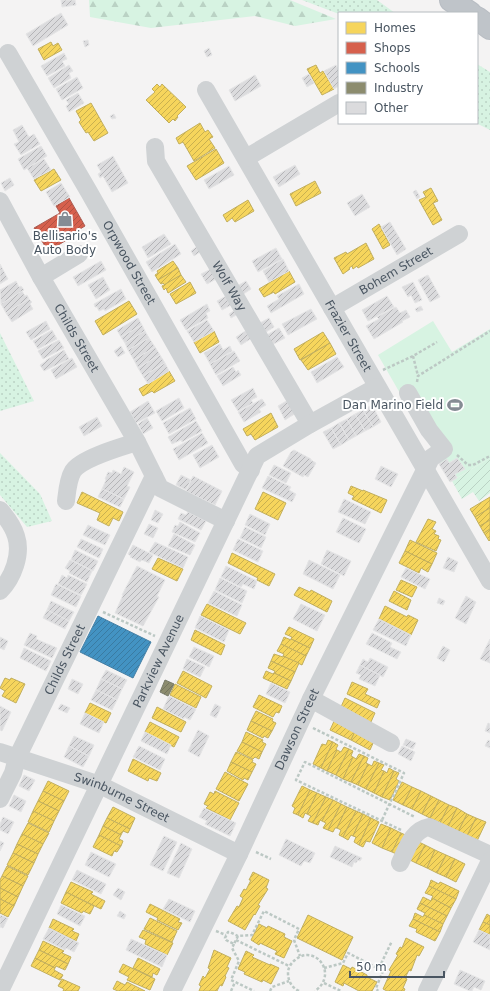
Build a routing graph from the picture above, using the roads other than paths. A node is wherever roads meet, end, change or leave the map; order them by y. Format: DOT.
graph roads {
  1 [pos="451,0"];
  2 [pos="469,12"];
  3 [pos="478,19"];
  4 [pos="490,28"];
  5 [pos="8,53"];
  6 [pos="206,90"];
  7 [pos="338,104"];
  8 [pos="155,147"];
  9 [pos="246,158"];
  10 [pos="0,201"];
  11 [pos="459,234"];
  12 [pos="79,254"];
  13 [pos="41,277"];
  14 [pos="332,308"];
  15 [pos="380,379"];
  16 [pos="408,393"];
  17 [pos="310,424"];
  18 [pos="137,442"];
  19 [pos="251,470"];
  20 [pos="425,470"];
  21 [pos="154,476"];
  22 [pos="66,501"];
  23 [pos="0,510"];
  24 [pos="226,520"];
  25 [pos="490,581"];
  26 [pos="0,591"];
  27 [pos="311,700"];
  28 [pos="391,743"];
  29 [pos="0,752"];
  30 [pos="17,758"];
  31 [pos="100,785"];
  32 [pos="0,799"];
  33 [pos="245,852"];
  34 [pos="490,855"];
  35 [pos="490,861"];
  36 [pos="400,863"];
  37 [pos="0,991"];
  38 [pos="172,991"];
  39 [pos="427,991"];
  1 -- 2 [label="highway"];
  3 -- 4 [label="highway"];
  5 -- 19 [label="street, Orpwood Street"];
  6 -- 9 [label="street, Frazier Street"];
  7 -- 9 [label="street"];
  8 -- 17 [label="street, Wolf Way"];
  9 -- 14 [label="street, Frazier Street"];
  10 -- 13 [label="street, Childs Street"];
  11 -- 14 [label="street, Bohem Street"];
  12 -- 13 [label="street"];
  13 -- 18 [label="street, Childs Street"];
  14 -- 15 [label="street, Frazier Street"];
  15 -- 17 [label="street, Parkview Avenue"];
  15 -- 20 [label="street, Frazier Street"];
  16 -- 20 [label="street, Dawson Street"];
  17 -- 19 [label="street, Parkview Avenue"];
  18 -- 21 [label="street, Childs Street"];
  18 -- 22 [label="street"];
  19 -- 24 [label="street, Parkview Avenue"];
  20 -- 25 [label="street, Frazier Street"];
  20 -- 27 [label="street, Dawson Street"];
  21 -- 24 [label="street, Childs Street"];
  21 -- 30 [label="street, Childs Street"];
  23 -- 26 [label="street"];
  24 -- 31 [label="street, Parkview Avenue"];
  27 -- 28 [label="street"];
  27 -- 33 [label="street, Dawson Street"];
  29 -- 30 [label="street, Swinburne Street"];
  30 -- 31 [label="street, Swinburne Street"];
  30 -- 32 [label="street, Childs Street"];
  31 -- 33 [label="street, Swinburne Street"];
  31 -- 37 [label="street, Parkview Avenue"];
  33 -- 38 [label="street, Dawson Street"];
  34 -- 36 [label="street"];
  35 -- 39 [label="street"];
}
